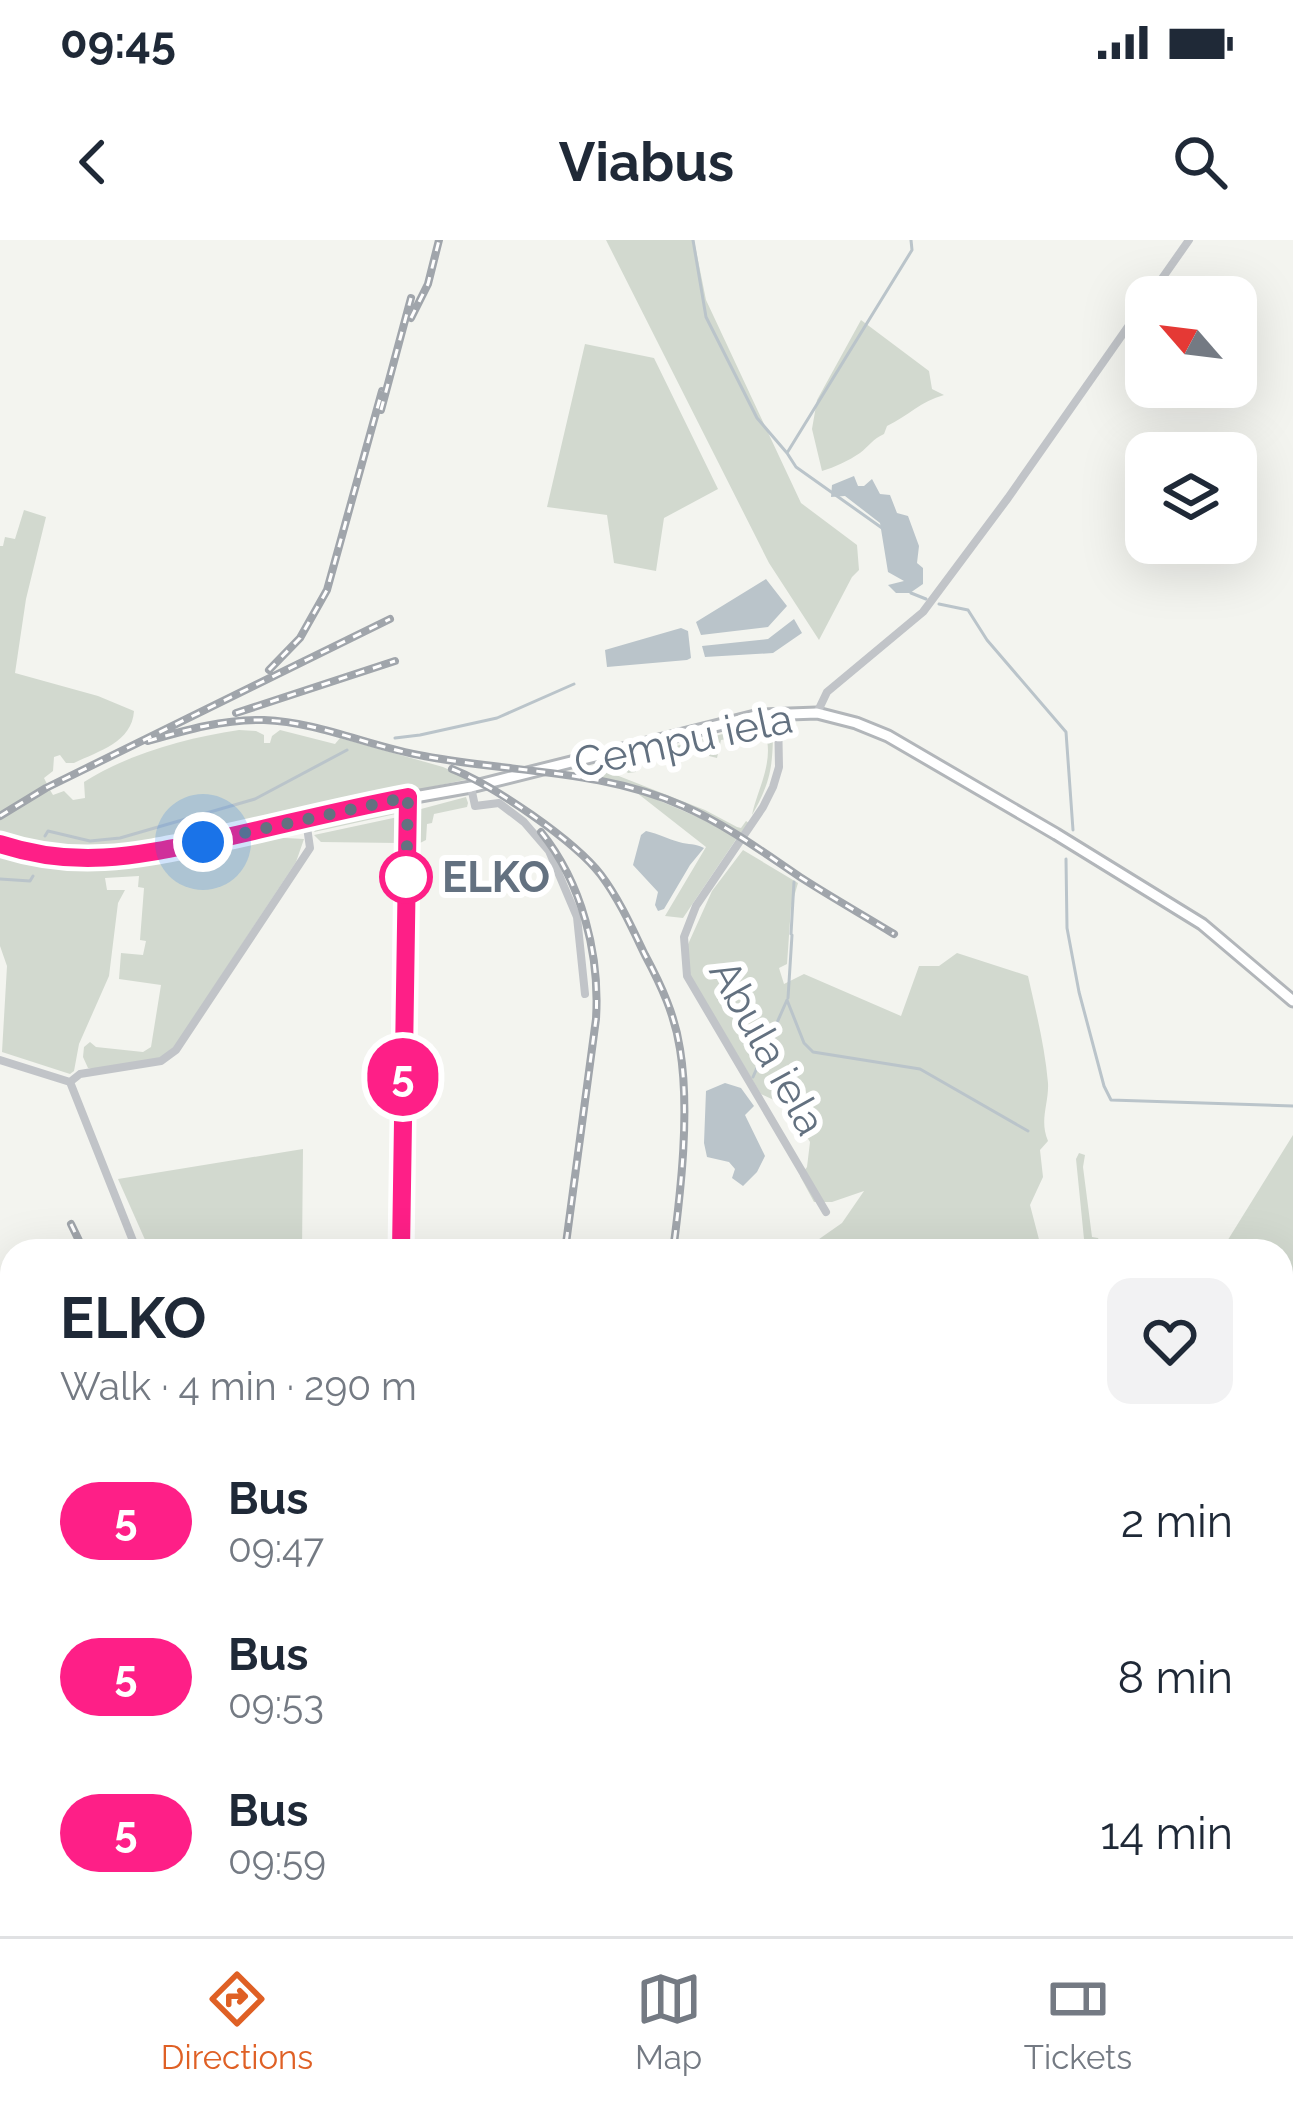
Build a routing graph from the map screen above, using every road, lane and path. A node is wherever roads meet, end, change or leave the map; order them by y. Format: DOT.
graph roads {
  1 [pos="1189,240"];
  2 [pos="1164,276"];
  3 [pos="1125,332"];
  4 [pos="778,712"];
  5 [pos="817,713"];
  6 [pos="471,787"];
  7 [pos="408,797"];
  8 [pos="306,820"];
  9 [pos="0,844"];
  10 [pos="585,994"];
  11 [pos="1293,1000"];
  12 [pos="0,1060"];
  13 [pos="70,1082"];
  14 [pos="826,1212"];
  15 [pos="132,1239"];
  16 [pos="400,1239"];
  1 -- 2 [label="street"];
  3 -- 5 [label="street"];
  4 -- 5 [label="main road, Cempu iela"];
  4 -- 6 [label="main road, Cempu iela"];
  4 -- 14 [label="street, Abula iela"];
  5 -- 11 [label="main road, Cempu iela"];
  6 -- 7 [label="main road, Cempu iela"];
  6 -- 10 [label="street"];
  7 -- 8 [label="main road, Cempu iela"];
  7 -- 16 [label="street"];
  8 -- 9 [label="main road, Cempu iela"];
  8 -- 13 [label="street"];
  12 -- 13 [label="street"];
  13 -- 15 [label="street"];
}
